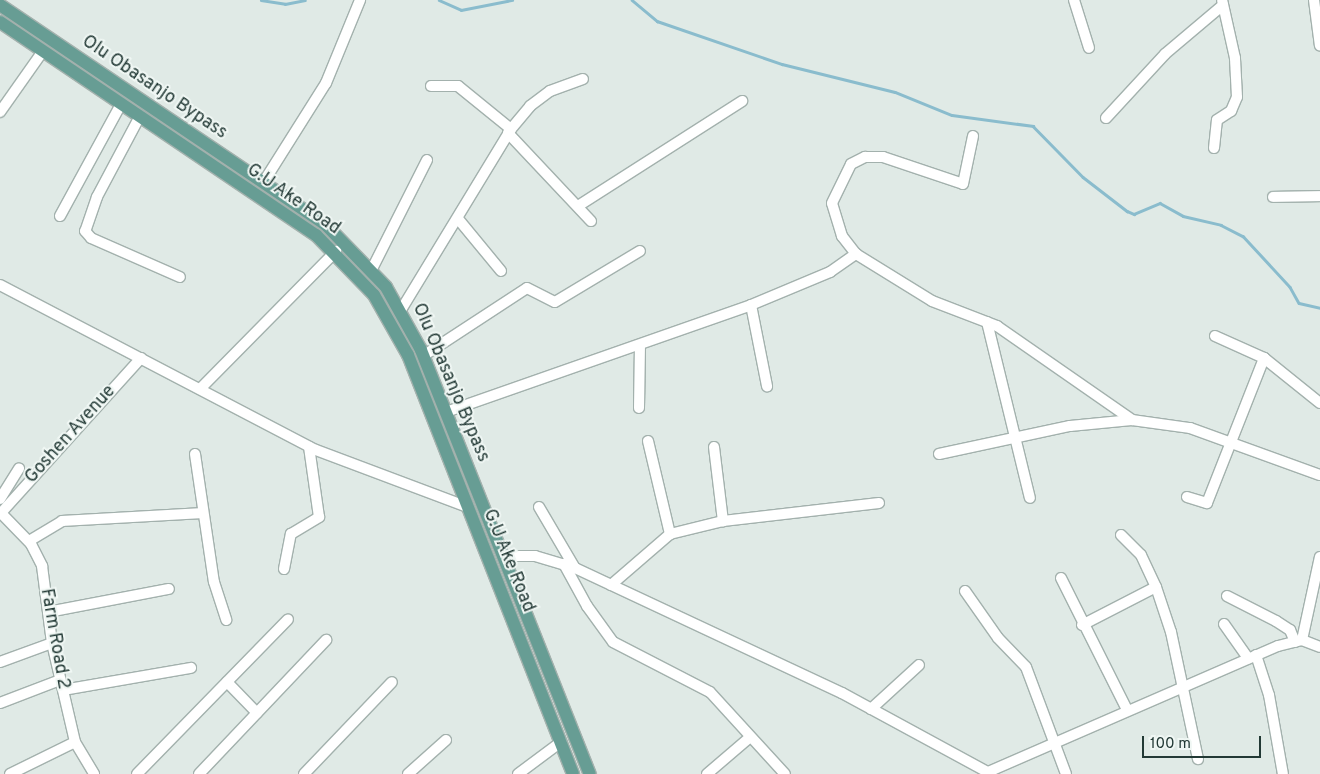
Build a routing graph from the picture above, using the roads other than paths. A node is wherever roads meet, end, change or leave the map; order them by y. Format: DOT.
graph roads {
  1 [pos="360,0"];
  2 [pos="1074,0"];
  3 [pos="1314,0"];
  4 [pos="1223,2"];
  5 [pos="0,5"];
  6 [pos="0,22"];
  7 [pos="1320,46"];
  8 [pos="1089,48"];
  9 [pos="43,51"];
  10 [pos="582,79"];
  11 [pos="431,86"];
  12 [pos="742,101"];
  13 [pos="121,104"];
  14 [pos="0,112"];
  15 [pos="140,116"];
  16 [pos="1106,118"];
  17 [pos="510,131"];
  18 [pos="973,136"];
  19 [pos="1214,148"];
  20 [pos="427,160"];
  21 [pos="264,183"];
  22 [pos="1320,196"];
  23 [pos="1273,197"];
  24 [pos="578,206"];
  25 [pos="60,216"];
  26 [pos="459,220"];
  27 [pos="591,221"];
  28 [pos="640,251"];
  29 [pos="336,252"];
  30 [pos="856,254"];
  31 [pos="372,269"];
  32 [pos="500,271"];
  33 [pos="180,277"];
  34 [pos="0,286"];
  35 [pos="751,305"];
  36 [pos="401,310"];
  37 [pos="987,322"];
  38 [pos="1215,336"];
  39 [pos="640,346"];
  40 [pos="423,356"];
  41 [pos="141,358"];
  42 [pos="1264,358"];
  43 [pos="767,386"];
  44 [pos="200,390"];
  45 [pos="1320,403"];
  46 [pos="639,408"];
  47 [pos="446,412"];
  48 [pos="1132,420"];
  49 [pos="1015,437"];
  50 [pos="648,441"];
  51 [pos="1230,442"];
  52 [pos="309,447"];
  53 [pos="714,447"];
  54 [pos="195,454"];
  55 [pos="938,454"];
  56 [pos="19,468"];
  57 [pos="1320,475"];
  58 [pos="1188,497"];
  59 [pos="1030,498"];
  60 [pos="0,499"];
  61 [pos="879,503"];
  62 [pos="468,507"];
  63 [pos="539,507"];
  64 [pos="1,513"];
  65 [pos="203,514"];
  66 [pos="723,520"];
  67 [pos="670,534"];
  68 [pos="1121,535"];
  69 [pos="29,542"];
  70 [pos="504,556"];
  71 [pos="1320,557"];
  72 [pos="564,564"];
  73 [pos="575,568"];
  74 [pos="284,569"];
  75 [pos="1061,578"];
  76 [pos="610,586"];
  77 [pos="1156,586"];
  78 [pos="169,589"];
  79 [pos="965,591"];
  80 [pos="1227,596"];
  81 [pos="48,612"];
  82 [pos="288,619"];
  83 [pos="226,620"];
  84 [pos="1224,624"];
  85 [pos="1082,625"];
  86 [pos="326,640"];
  87 [pos="1298,641"];
  88 [pos="52,643"];
  89 [pos="1320,647"];
  90 [pos="1252,656"];
  91 [pos="0,662"];
  92 [pos="919,665"];
  93 [pos="191,668"];
  94 [pos="227,682"];
  95 [pos="392,682"];
  96 [pos="61,685"];
  97 [pos="1184,686"];
  98 [pos="0,704"];
  99 [pos="871,708"];
  100 [pos="1127,710"];
  101 [pos="257,713"];
  102 [pos="749,738"];
  103 [pos="446,740"];
  104 [pos="74,742"];
  105 [pos="561,742"];
  106 [pos="1055,742"];
  107 [pos="1198,759"];
  108 [pos="990,773"];
  109 [pos="10,774"];
  110 [pos="94,774"];
  111 [pos="137,774"];
  112 [pos="198,774"];
  113 [pos="304,774"];
  114 [pos="408,774"];
  115 [pos="518,774"];
  116 [pos="573,774"];
  117 [pos="590,774"];
  118 [pos="707,774"];
  119 [pos="785,774"];
  120 [pos="1066,774"];
  121 [pos="1284,774"];
  1 -- 21 [label="street"];
  2 -- 8 [label="street"];
  3 -- 7 [label="street"];
  4 -- 16 [label="street"];
  4 -- 19 [label="street"];
  5 -- 21 [label="main road, Olu Obasanjo Bypass"];
  6 -- 9 [label="main road, G.U Ake Road"];
  9 -- 13 [label="main road, G.U Ake Road"];
  9 -- 14 [label="street"];
  10 -- 17 [label="street"];
  11 -- 17 [label="street"];
  12 -- 24 [label="street"];
  13 -- 15 [label="main road, G.U Ake Road"];
  13 -- 25 [label="street"];
  15 -- 29 [label="main road, G.U Ake Road"];
  15 -- 33 [label="street"];
  17 -- 24 [label="street"];
  17 -- 26 [label="street"];
  18 -- 30 [label="street"];
  20 -- 31 [label="street"];
  21 -- 31 [label="main road, Olu Obasanjo Bypass"];
  22 -- 23 [label="street"];
  24 -- 27 [label="street"];
  26 -- 32 [label="street"];
  26 -- 36 [label="street"];
  28 -- 40 [label="street"];
  29 -- 44 [label="street"];
  29 -- 62 [label="main road, G.U Ake Road"];
  30 -- 35 [label="street"];
  30 -- 37 [label="street"];
  31 -- 36 [label="main road, Olu Obasanjo Bypass"];
  34 -- 41 [label="street"];
  35 -- 39 [label="street"];
  35 -- 43 [label="street"];
  36 -- 40 [label="main road, Olu Obasanjo Bypass"];
  37 -- 48 [label="street"];
  37 -- 49 [label="street"];
  38 -- 42 [label="street"];
  39 -- 46 [label="street"];
  39 -- 47 [label="street"];
  40 -- 47 [label="main road, Olu Obasanjo Bypass"];
  41 -- 44 [label="street"];
  41 -- 64 [label="street, Goshen Avenue"];
  42 -- 45 [label="street"];
  42 -- 51 [label="street"];
  44 -- 52 [label="street"];
  47 -- 70 [label="main road, Olu Obasanjo Bypass"];
  48 -- 49 [label="street"];
  48 -- 51 [label="street"];
  49 -- 55 [label="street"];
  49 -- 59 [label="street"];
  50 -- 67 [label="street"];
  51 -- 57 [label="street"];
  51 -- 58 [label="street"];
  52 -- 62 [label="street"];
  52 -- 74 [label="street"];
  53 -- 66 [label="street"];
  54 -- 65 [label="street"];
  56 -- 60 [label="street"];
  61 -- 66 [label="street"];
  62 -- 105 [label="main road, G.U Ake Road"];
  63 -- 73 [label="street"];
  64 -- 69 [label="street, Farm Road 2"];
  65 -- 69 [label="street"];
  65 -- 83 [label="street"];
  66 -- 67 [label="street"];
  67 -- 76 [label="street"];
  68 -- 77 [label="street"];
  69 -- 81 [label="street, Farm Road 2"];
  70 -- 72 [label="street"];
  70 -- 117 [label="main road, Olu Obasanjo Bypass"];
  71 -- 87 [label="street"];
  72 -- 73 [label="street"];
  72 -- 102 [label="street"];
  73 -- 76 [label="street"];
  75 -- 85 [label="street"];
  76 -- 99 [label="street"];
  77 -- 85 [label="street"];
  77 -- 97 [label="street"];
  78 -- 81 [label="street"];
  79 -- 106 [label="street"];
  80 -- 87 [label="street"];
  81 -- 88 [label="street, Farm Road 2"];
  82 -- 94 [label="street"];
  84 -- 90 [label="street"];
  85 -- 100 [label="street"];
  86 -- 101 [label="street"];
  87 -- 89 [label="street"];
  87 -- 90 [label="street"];
  88 -- 91 [label="street"];
  88 -- 96 [label="street, Farm Road 2"];
  90 -- 97 [label="street"];
  90 -- 121 [label="street"];
  92 -- 99 [label="street"];
  93 -- 96 [label="street"];
  94 -- 101 [label="street"];
  94 -- 111 [label="street"];
  95 -- 113 [label="street"];
  96 -- 98 [label="street"];
  96 -- 104 [label="street, Farm Road 2"];
  97 -- 100 [label="street"];
  97 -- 107 [label="street"];
  99 -- 108 [label="street"];
  100 -- 106 [label="street"];
  101 -- 112 [label="street"];
  102 -- 118 [label="street"];
  102 -- 119 [label="street"];
  103 -- 114 [label="street"];
  104 -- 109 [label="street"];
  104 -- 110 [label="street, Farm Road 2"];
  105 -- 115 [label="street"];
  105 -- 116 [label="main road, G.U Ake Road"];
  106 -- 108 [label="street"];
  106 -- 120 [label="street"];
}
